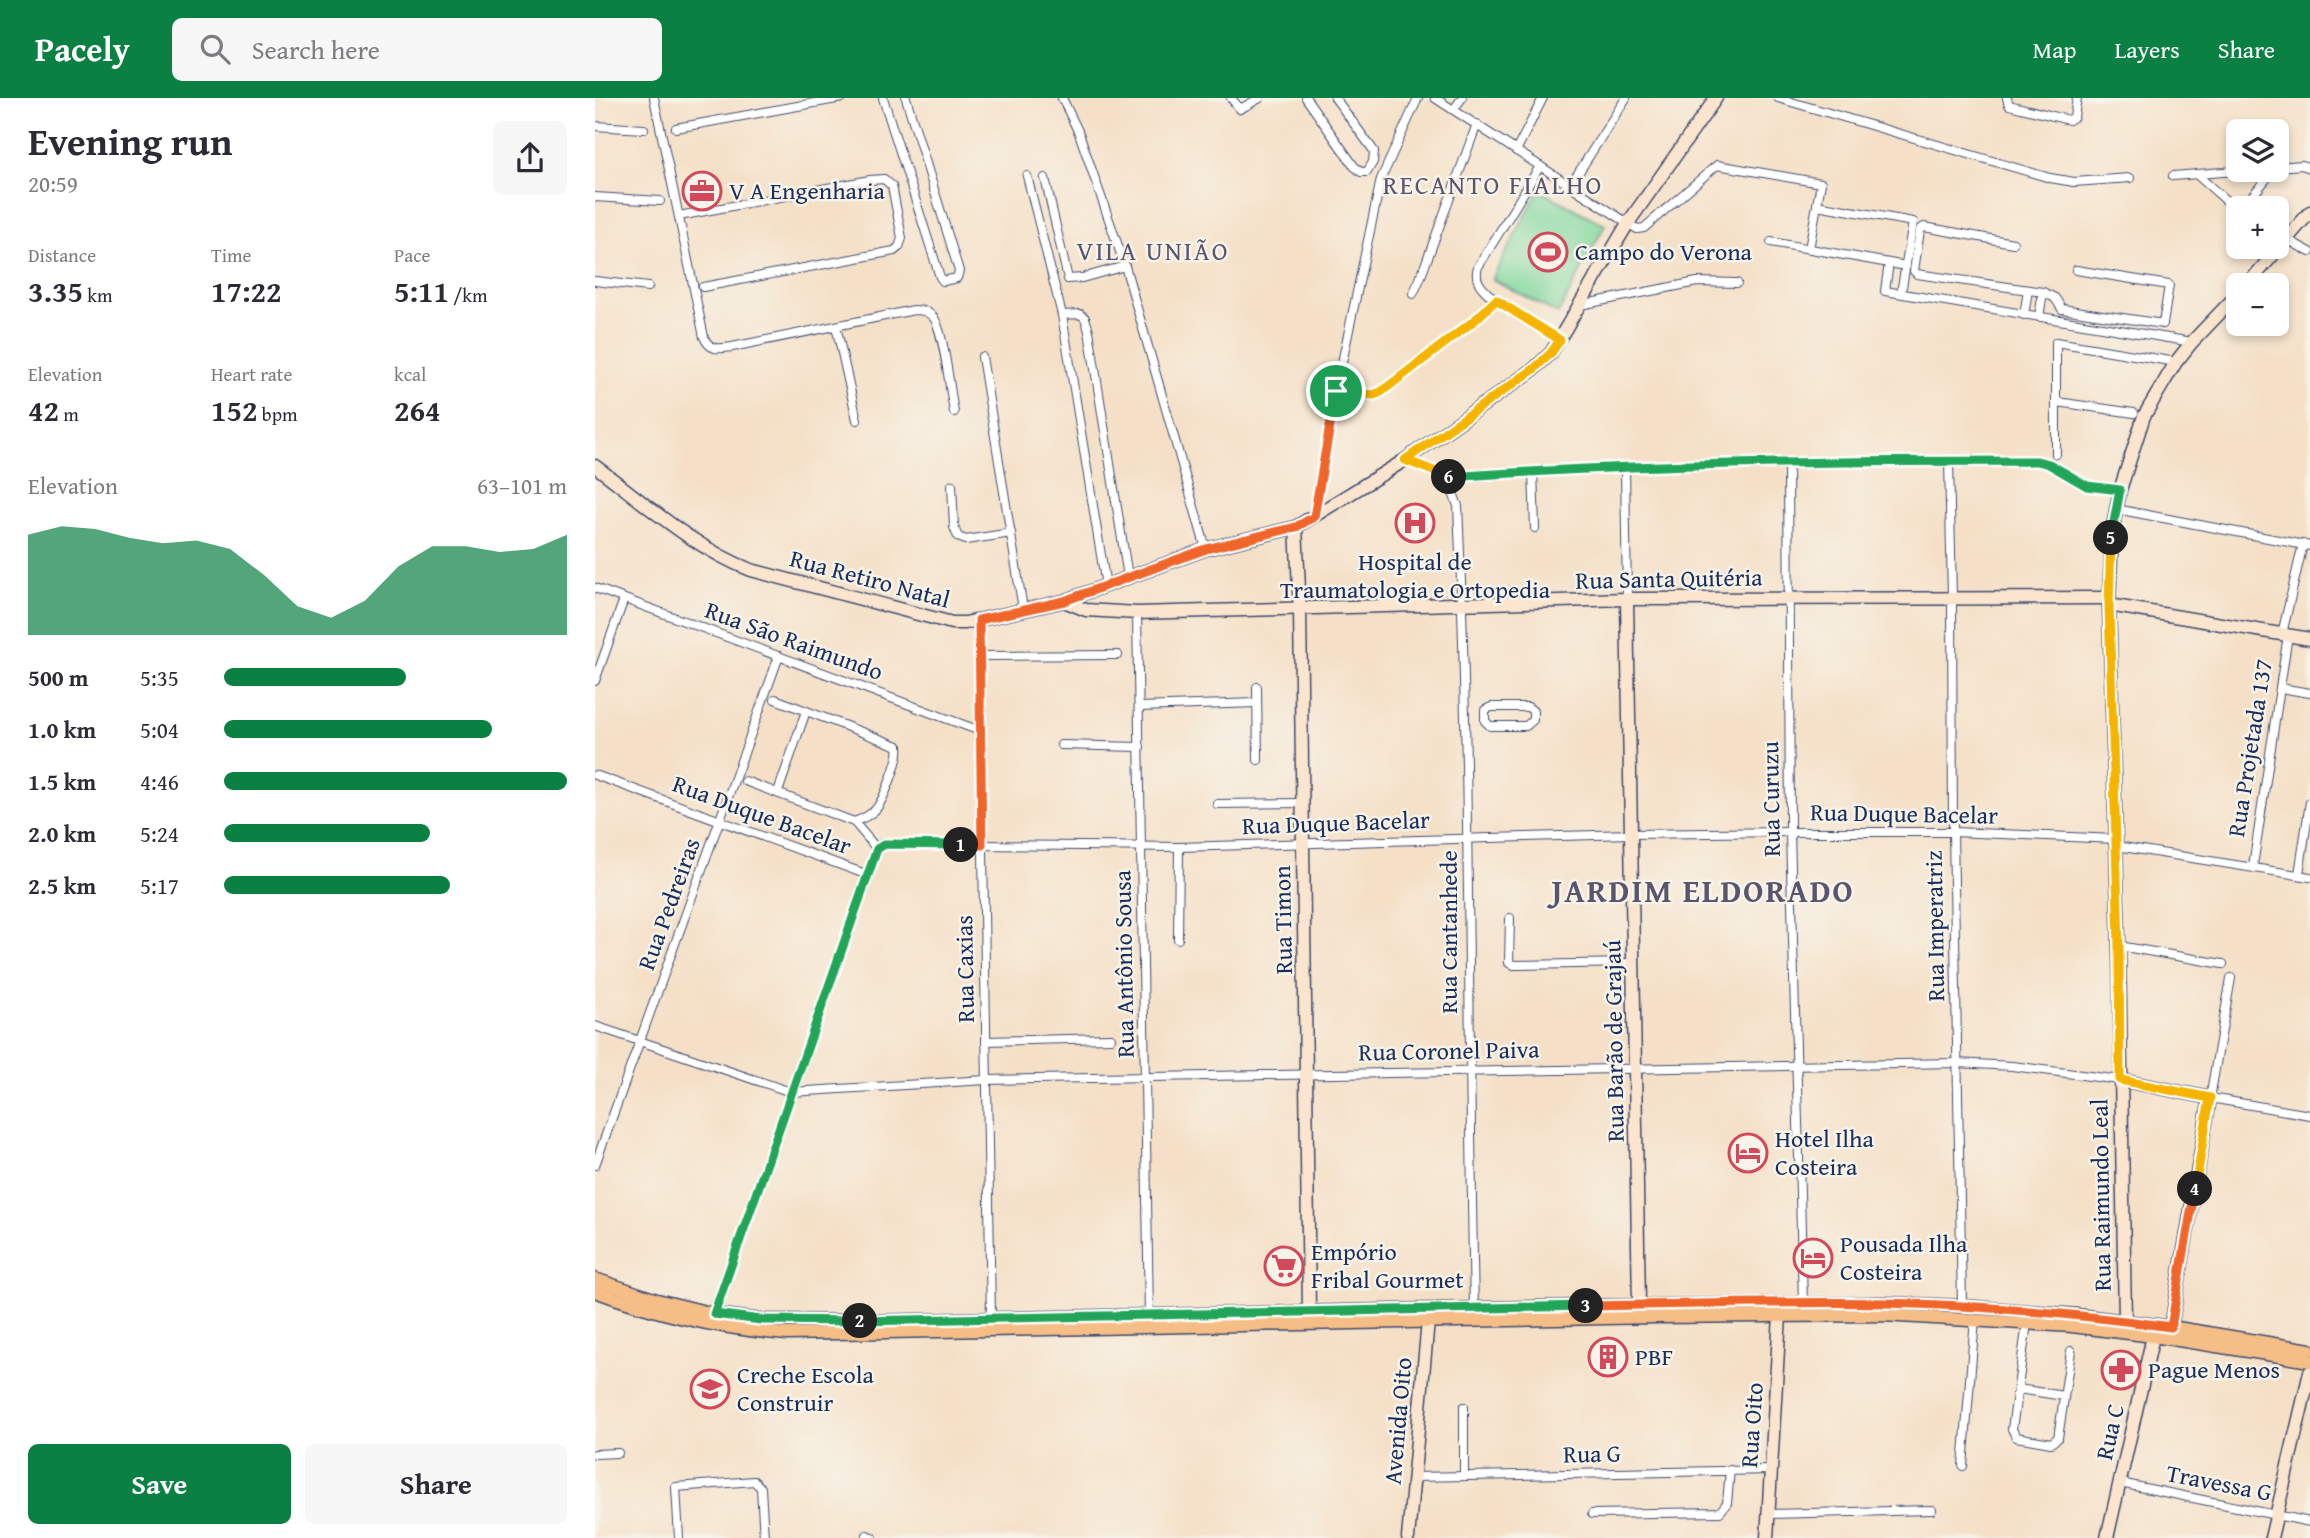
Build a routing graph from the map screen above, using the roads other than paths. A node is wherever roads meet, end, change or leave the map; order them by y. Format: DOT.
graph roads {
  1 [pos="654,98"];
  2 [pos="842,98"];
  3 [pos="883,98"];
  4 [pos="906,98"];
  5 [pos="1062,98"];
  6 [pos="1231,98"];
  7 [pos="1260,98"];
  8 [pos="1306,98"];
  9 [pos="1335,98"];
  10 [pos="1418,98"];
  11 [pos="1435,98"];
  12 [pos="1462,98"];
  13 [pos="1543,98"];
  14 [pos="1626,98"];
  15 [pos="1716,98"];
  16 [pos="1777,98"];
  17 [pos="2007,98"];
  18 [pos="2077,98"];
  19 [pos="1454,109"];
  20 [pos="1477,124"];
  21 [pos="595,126"];
  22 [pos="676,128"];
  23 [pos="645,129"];
  24 [pos="1516,151"];
  25 [pos="1540,166"];
  26 [pos="2289,167"];
  27 [pos="2310,168"];
  28 [pos="2226,172"];
  29 [pos="2196,174"];
  30 [pos="1027,176"];
  31 [pos="2173,176"];
  32 [pos="1045,178"];
  33 [pos="2130,178"];
  34 [pos="2264,182"];
  35 [pos="1570,186"];
  36 [pos="2252,196"];
  37 [pos="595,197"];
  38 [pos="2226,198"];
  39 [pos="660,201"];
  40 [pos="1817,205"];
  41 [pos="2310,212"];
  42 [pos="679,216"];
  43 [pos="1628,223"];
  44 [pos="2289,239"];
  45 [pos="2289,241"];
  46 [pos="1771,242"];
  47 [pos="2013,243"];
  48 [pos="1809,249"];
  49 [pos="2310,252"];
  50 [pos="2271,259"];
  51 [pos="1889,263"];
  52 [pos="1125,266"];
  53 [pos="1906,266"];
  54 [pos="2076,270"];
  55 [pos="2258,273"];
  56 [pos="595,281"];
  57 [pos="1737,283"];
  58 [pos="648,287"];
  59 [pos="703,287"];
  60 [pos="2028,290"];
  61 [pos="2043,292"];
  62 [pos="1413,294"];
  63 [pos="1904,294"];
  64 [pos="1496,300"];
  65 [pos="1580,305"];
  66 [pos="2226,307"];
  67 [pos="1062,315"];
  68 [pos="2024,315"];
  69 [pos="2039,317"];
  70 [pos="837,326"];
  71 [pos="1560,340"];
  72 [pos="2192,342"];
  73 [pos="982,357"];
  74 [pos="2176,362"];
  75 [pos="1336,391"];
  76 [pos="2056,402"];
  77 [pos="954,412"];
  78 [pos="2134,413"];
  79 [pos="857,420"];
  80 [pos="2056,454"];
  81 [pos="1405,460"];
  82 [pos="1949,461"];
  83 [pos="1788,462"];
  84 [pos="595,466"];
  85 [pos="1625,467"];
  86 [pos="1533,471"];
  87 [pos="1447,477"];
  88 [pos="952,485"];
  89 [pos="2120,490"];
  90 [pos="2116,509"];
  91 [pos="1314,517"];
  92 [pos="1296,527"];
  93 [pos="1535,528"];
  94 [pos="1011,533"];
  95 [pos="2306,545"];
  96 [pos="1206,549"];
  97 [pos="1128,577"];
  98 [pos="1106,586"];
  99 [pos="595,588"];
  100 [pos="1952,597"];
  101 [pos="1789,598"];
  102 [pos="624,599"];
  103 [pos="1627,599"];
  104 [pos="1064,601"];
  105 [pos="2109,602"];
  106 [pos="1462,604"];
  107 [pos="1023,609"];
  108 [pos="1300,610"];
  109 [pos="1137,613"];
  110 [pos="979,620"];
  111 [pos="2285,635"];
  112 [pos="2310,639"];
  113 [pos="1118,655"];
  114 [pos="779,656"];
  115 [pos="979,656"];
  116 [pos="595,681"];
  117 [pos="1257,687"];
  118 [pos="2280,688"];
  119 [pos="2310,693"];
  120 [pos="775,699"];
  121 [pos="1258,703"];
  122 [pos="1139,706"];
  123 [pos="806,710"];
  124 [pos="1485,720"];
  125 [pos="1466,721"];
  126 [pos="980,731"];
  127 [pos="1061,745"];
  128 [pos="1140,747"];
  129 [pos="1258,760"];
  130 [pos="595,775"];
  131 [pos="745,781"];
  132 [pos="778,792"];
  133 [pos="2310,802"];
  134 [pos="1301,803"];
  135 [pos="1217,804"];
  136 [pos="720,820"];
  137 [pos="854,822"];
  138 [pos="1790,832"];
  139 [pos="1953,832"];
  140 [pos="1632,834"];
  141 [pos="1468,838"];
  142 [pos="2117,843"];
  143 [pos="1303,844"];
  144 [pos="982,845"];
  145 [pos="1142,847"];
  146 [pos="1179,847"];
  147 [pos="877,849"];
  148 [pos="2306,852"];
  149 [pos="2253,866"];
  150 [pos="2299,874"];
  151 [pos="868,875"];
  152 [pos="2310,877"];
  153 [pos="1510,918"];
  154 [pos="1178,940"];
  155 [pos="2119,946"];
  156 [pos="1634,963"];
  157 [pos="2223,964"];
  158 [pos="2231,978"];
  159 [pos="595,1026"];
  160 [pos="1111,1038"];
  161 [pos="986,1041"];
  162 [pos="640,1043"];
  163 [pos="1957,1063"];
  164 [pos="1796,1067"];
  165 [pos="1636,1069"];
  166 [pos="1469,1071"];
  167 [pos="1307,1075"];
  168 [pos="1145,1077"];
  169 [pos="986,1080"];
  170 [pos="2120,1080"];
  171 [pos="791,1092"];
  172 [pos="2210,1098"];
  173 [pos="2310,1115"];
  174 [pos="595,1165"];
  175 [pos="595,1279"];
  176 [pos="595,1291"];
  177 [pos="1803,1303"];
  178 [pos="1639,1305"];
  179 [pos="1962,1306"];
  180 [pos="1474,1308"];
  181 [pos="1309,1312"];
  182 [pos="714,1314"];
  183 [pos="1149,1315"];
  184 [pos="1425,1315"];
  185 [pos="1780,1315"];
  186 [pos="1649,1317"];
  187 [pos="991,1318"];
  188 [pos="1975,1319"];
  189 [pos="2125,1321"];
  190 [pos="2027,1323"];
  191 [pos="2171,1327"];
  192 [pos="2133,1333"];
  193 [pos="2153,1336"];
  194 [pos="2310,1350"];
  195 [pos="2071,1351"];
  196 [pos="2310,1361"];
  197 [pos="2310,1372"];
  198 [pos="2018,1389"];
  199 [pos="2064,1396"];
  200 [pos="1464,1407"];
  201 [pos="618,1453"];
  202 [pos="595,1454"];
  203 [pos="1963,1466"];
  204 [pos="1730,1470"];
  205 [pos="1771,1470"];
  206 [pos="1464,1476"];
  207 [pos="1414,1477"];
  208 [pos="2120,1483"];
  209 [pos="1932,1510"];
  210 [pos="1592,1514"];
  211 [pos="1768,1514"];
  212 [pos="2277,1515"];
  213 [pos="2310,1522"];
  214 [pos="679,1538"];
  215 [pos="764,1538"];
  216 [pos="1408,1538"];
  217 [pos="1767,1538"];
  218 [pos="2107,1538"];
  219 [pos="2271,1538"];
  1 -- 42 [label="street"];
  2 -- 22 [label="street"];
  3 -- 4 [label="street"];
  5 -- 52 [label="street"];
  6 -- 7 [label="street"];
  8 -- 9 [label="street"];
  10 -- 75 [label="street"];
  11 -- 19 [label="street"];
  12 -- 19 [label="street"];
  13 -- 24 [label="street"];
  14 -- 35 [label="street"];
  15 -- 43 [label="street, Rua Retiro Natal"];
  16 -- 33 [label="street"];
  17 -- 18 [label="street"];
  19 -- 20 [label="street"];
  20 -- 24 [label="street"];
  20 -- 62 [label="street"];
  21 -- 23 [label="street"];
  24 -- 25 [label="street"];
  25 -- 35 [label="street"];
  25 -- 64 [label="street"];
  26 -- 27 [label="street"];
  28 -- 29 [label="street"];
  29 -- 31 [label="street"];
  29 -- 38 [label="street"];
  30 -- 67 [label="street"];
  32 -- 52 [label="street"];
  34 -- 36 [label="street"];
  35 -- 43 [label="street"];
  37 -- 39 [label="street"];
  40 -- 43 [label="street"];
  40 -- 48 [label="street"];
  40 -- 53 [label="street"];
  41 -- 44 [label="street"];
  42 -- 59 [label="street"];
  42 -- 70 [label="street"];
  43 -- 65 [label="street, Rua Retiro Natal"];
  45 -- 49 [label="street"];
  46 -- 48 [label="street"];
  47 -- 60 [label="street"];
  48 -- 51 [label="street"];
  50 -- 55 [label="street"];
  51 -- 53 [label="street"];
  51 -- 63 [label="street"];
  52 -- 96 [label="street"];
  53 -- 63 [label="street"];
  54 -- 61 [label="street"];
  56 -- 58 [label="street"];
  57 -- 65 [label="street"];
  60 -- 61 [label="street"];
  60 -- 68 [label="street"];
  61 -- 69 [label="street"];
  63 -- 68 [label="street"];
  64 -- 71 [label="street"];
  64 -- 75 [label="street"];
  65 -- 71 [label="street, Rua Retiro Natal"];
  66 -- 72 [label="street, Rua Raimundo Leal"];
  67 -- 97 [label="street"];
  67 -- 98 [label="street"];
  68 -- 69 [label="street"];
  69 -- 72 [label="street"];
  70 -- 77 [label="street"];
  70 -- 79 [label="street"];
  71 -- 81 [label="street, Rua Retiro Natal"];
  72 -- 74 [label="street, Rua Raimundo Leal"];
  73 -- 94 [label="street"];
  74 -- 76 [label="street"];
  74 -- 89 [label="street, Rua Raimundo Leal"];
  75 -- 91 [label="street"];
  76 -- 78 [label="street"];
  76 -- 80 [label="street"];
  81 -- 87 [label="street"];
  81 -- 91 [label="street, Rua Retiro Natal"];
  82 -- 83 [label="street"];
  82 -- 89 [label="street"];
  82 -- 100 [label="street, Rua Imperatriz"];
  83 -- 85 [label="street"];
  83 -- 101 [label="street, Rua Curuzu"];
  84 -- 110 [label="street, Rua Retiro Natal"];
  85 -- 86 [label="street"];
  85 -- 103 [label="street, Rua Barão de Grajaú"];
  86 -- 87 [label="street"];
  86 -- 93 [label="street"];
  87 -- 106 [label="street, Rua Cantanhede"];
  88 -- 94 [label="street"];
  89 -- 90 [label="street, Rua Raimundo Leal"];
  90 -- 95 [label="street"];
  90 -- 105 [label="street, Rua Raimundo Leal"];
  91 -- 92 [label="street, Rua Retiro Natal"];
  92 -- 96 [label="street, Rua Retiro Natal"];
  92 -- 108 [label="street, Rua Timon"];
  94 -- 107 [label="street"];
  95 -- 111 [label="street, Rua Projetada 137"];
  96 -- 97 [label="street, Rua Retiro Natal"];
  97 -- 98 [label="street, Rua Retiro Natal"];
  98 -- 104 [label="street, Rua Retiro Natal"];
  99 -- 102 [label="street, Rua São Raimundo"];
  100 -- 101 [label="street, Rua Santa Quitéria"];
  100 -- 105 [label="street, Rua Santa Quitéria"];
  100 -- 139 [label="street, Rua Imperatriz"];
  101 -- 103 [label="street, Rua Santa Quitéria"];
  101 -- 138 [label="street, Rua Curuzu"];
  102 -- 114 [label="street, Rua São Raimundo"];
  102 -- 116 [label="street"];
  103 -- 106 [label="street, Rua Santa Quitéria"];
  103 -- 140 [label="street, Rua Barão de Grajaú"];
  104 -- 107 [label="street, Rua Retiro Natal"];
  104 -- 109 [label="street, Rua Santa Quitéria"];
  105 -- 111 [label="street, Rua Santa Quitéria"];
  105 -- 142 [label="street, Rua Raimundo Leal"];
  106 -- 108 [label="street, Rua Santa Quitéria"];
  106 -- 125 [label="street, Rua Cantanhede"];
  107 -- 110 [label="street, Rua Retiro Natal"];
  108 -- 109 [label="street, Rua Santa Quitéria"];
  108 -- 134 [label="street, Rua Timon"];
  109 -- 122 [label="street, Rua Antônio Sousa"];
  110 -- 115 [label="street, Rua Caxias"];
  111 -- 112 [label="street, Rua Santa Quitéria"];
  111 -- 118 [label="street, Rua Projetada 137"];
  113 -- 115 [label="street"];
  114 -- 126 [label="street, Rua São Raimundo"];
  114 -- 136 [label="street, Rua Pedreiras"];
  115 -- 126 [label="street, Rua Caxias"];
  117 -- 121 [label="street"];
  118 -- 119 [label="street"];
  118 -- 149 [label="street, Rua Projetada 137"];
  120 -- 123 [label="street"];
  121 -- 122 [label="street"];
  121 -- 129 [label="street"];
  122 -- 128 [label="street, Rua Antônio Sousa"];
  123 -- 132 [label="street"];
  123 -- 137 [label="street"];
  124 -- 124 [label="street"];
  124 -- 125 [label="street"];
  125 -- 141 [label="street, Rua Cantanhede"];
  126 -- 144 [label="street, Rua Caxias"];
  127 -- 128 [label="street"];
  128 -- 145 [label="street, Rua Antônio Sousa"];
  130 -- 136 [label="street, Rua Duque Bacelar"];
  131 -- 132 [label="street"];
  132 -- 137 [label="street"];
  133 -- 148 [label="street"];
  134 -- 135 [label="street"];
  134 -- 143 [label="street, Rua Timon"];
  136 -- 151 [label="street, Rua Duque Bacelar"];
  136 -- 162 [label="street, Rua Pedreiras"];
  137 -- 147 [label="street"];
  138 -- 139 [label="street, Rua Duque Bacelar"];
  138 -- 140 [label="street, Rua Duque Bacelar"];
  138 -- 164 [label="street, Rua Curuzu"];
  139 -- 142 [label="street, Rua Duque Bacelar"];
  139 -- 163 [label="street, Rua Imperatriz"];
  140 -- 141 [label="street, Rua Duque Bacelar"];
  140 -- 156 [label="street, Rua Barão de Grajaú"];
  141 -- 143 [label="street, Rua Duque Bacelar"];
  141 -- 166 [label="street, Rua Cantanhede"];
  142 -- 149 [label="street, Rua Duque Bacelar"];
  142 -- 155 [label="street, Rua Raimundo Leal"];
  143 -- 146 [label="street, Rua Duque Bacelar"];
  143 -- 167 [label="street, Rua Timon"];
  144 -- 145 [label="street, Rua Duque Bacelar"];
  144 -- 147 [label="street, Rua Duque Bacelar"];
  144 -- 161 [label="street, Rua Caxias"];
  145 -- 146 [label="street, Rua Duque Bacelar"];
  145 -- 168 [label="street, Rua Antônio Sousa"];
  146 -- 154 [label="street"];
  147 -- 151 [label="street, Rua Duque Bacelar"];
  148 -- 150 [label="street"];
  149 -- 150 [label="street, Rua Duque Bacelar"];
  150 -- 152 [label="street, Rua Duque Bacelar"];
  151 -- 171 [label="street"];
  153 -- 156 [label="street"];
  155 -- 157 [label="street"];
  155 -- 170 [label="street, Rua Raimundo Leal"];
  156 -- 165 [label="street, Rua Barão de Grajaú"];
  158 -- 172 [label="street"];
  159 -- 162 [label="street, Rua Coronel Paiva"];
  160 -- 161 [label="street"];
  161 -- 169 [label="street, Rua Caxias"];
  162 -- 171 [label="street, Rua Coronel Paiva"];
  162 -- 174 [label="street, Rua Pedreiras"];
  163 -- 164 [label="street, Rua Coronel Paiva"];
  163 -- 170 [label="street, Rua Coronel Paiva"];
  163 -- 179 [label="street, Rua Imperatriz"];
  164 -- 165 [label="street, Rua Coronel Paiva"];
  164 -- 177 [label="street, Rua Curuzu"];
  165 -- 166 [label="street, Rua Coronel Paiva"];
  165 -- 178 [label="street, Rua Barão de Grajaú"];
  166 -- 167 [label="street, Rua Coronel Paiva"];
  166 -- 180 [label="street, Rua Cantanhede"];
  167 -- 168 [label="street, Rua Coronel Paiva"];
  167 -- 181 [label="street, Rua Timon"];
  168 -- 169 [label="street, Rua Coronel Paiva"];
  168 -- 183 [label="street, Rua Antônio Sousa"];
  169 -- 171 [label="street, Rua Coronel Paiva"];
  169 -- 187 [label="street, Rua Caxias"];
  170 -- 172 [label="street, Rua Coronel Paiva"];
  170 -- 189 [label="street, Rua Raimundo Leal"];
  171 -- 182 [label="street"];
  172 -- 173 [label="street, Rua Coronel Paiva"];
  172 -- 191 [label="street"];
  175 -- 182 [label="main road"];
  176 -- 184 [label="main road"];
  177 -- 178 [label="main road"];
  177 -- 179 [label="main road"];
  178 -- 180 [label="main road"];
  178 -- 186 [label="street"];
  179 -- 189 [label="main road"];
  180 -- 184 [label="main road"];
  181 -- 183 [label="main road"];
  181 -- 184 [label="main road"];
  182 -- 187 [label="main road"];
  183 -- 187 [label="main road"];
  184 -- 186 [label="main road"];
  184 -- 207 [label="street, Avenida Oito"];
  185 -- 186 [label="main road"];
  185 -- 188 [label="main road"];
  185 -- 205 [label="street, Rua Oito"];
  188 -- 190 [label="main road"];
  188 -- 203 [label="street"];
  189 -- 191 [label="main road"];
  189 -- 192 [label="street, Rua Raimundo Leal"];
  190 -- 192 [label="main road"];
  190 -- 198 [label="street"];
  191 -- 194 [label="main road"];
  192 -- 193 [label="main road"];
  193 -- 196 [label="main road"];
  193 -- 208 [label="street, Rua C"];
  195 -- 199 [label="street"];
  197 -- 212 [label="street"];
  198 -- 199 [label="street"];
  198 -- 199 [label="street"];
  200 -- 206 [label="street"];
  201 -- 202 [label="street"];
  204 -- 205 [label="street, Rua G"];
  204 -- 206 [label="street, Rua G"];
  204 -- 210 [label="street"];
  205 -- 211 [label="street, Rua Oito"];
  206 -- 207 [label="street, Rua G"];
  207 -- 216 [label="street, Avenida Oito"];
  208 -- 212 [label="street, Travessa G"];
  208 -- 218 [label="street, Rua C"];
  209 -- 211 [label="street"];
  211 -- 217 [label="street, Rua Oito"];
  212 -- 213 [label="street, Travessa G"];
  212 -- 219 [label="street"];
  214 -- 215 [label="street"];
}
